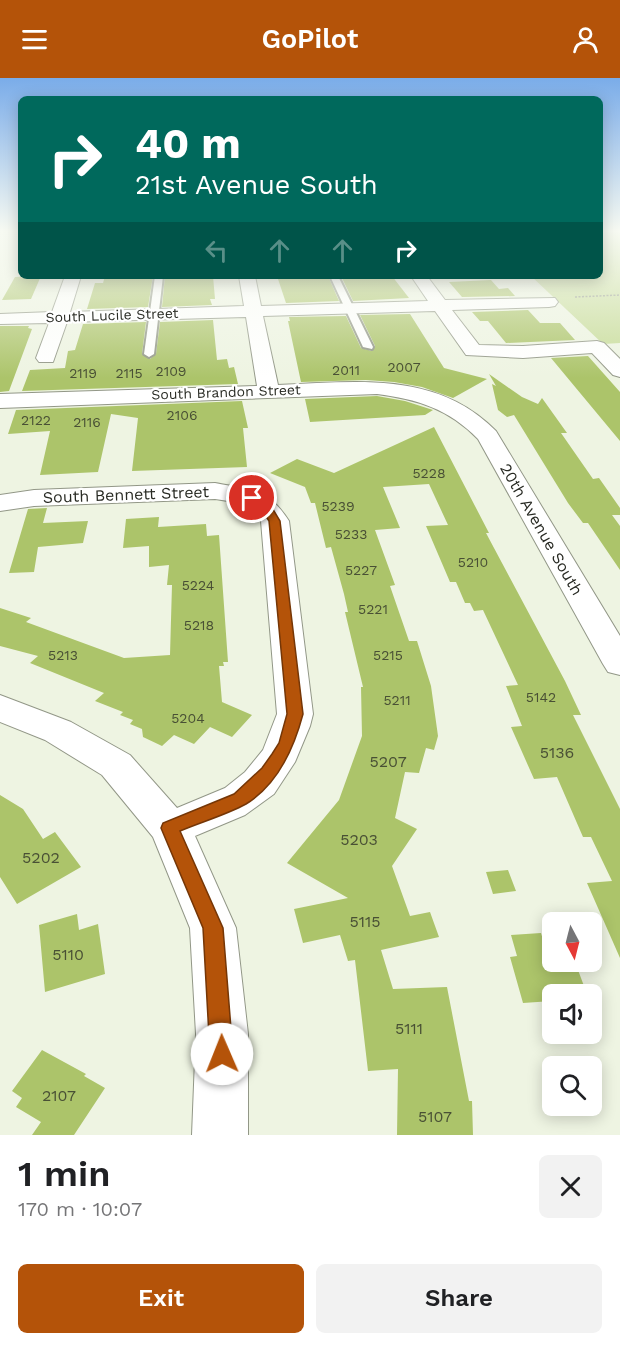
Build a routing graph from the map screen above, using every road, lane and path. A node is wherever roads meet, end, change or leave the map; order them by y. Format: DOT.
graph roads {
  1 [pos="72,279"];
  2 [pos="159,279"];
  3 [pos="248,279"];
  4 [pos="336,279"];
  5 [pos="421,279"];
  6 [pos="620,295"];
  7 [pos="575,297"];
  8 [pos="549,302"];
  9 [pos="440,306"];
  10 [pos="349,309"];
  11 [pos="253,311"];
  12 [pos="154,314"];
  13 [pos="60,317"];
  14 [pos="0,319"];
  15 [pos="368,347"];
  16 [pos="149,354"];
  17 [pos="46,358"];
  18 [pos="618,367"];
  19 [pos="268,390"];
  20 [pos="0,401"];
  21 [pos="450,405"];
  22 [pos="0,503"];
  23 [pos="620,664"];
  24 [pos="0,708"];
  25 [pos="170,828"];
  26 [pos="220,1135"];
  1 -- 13 [label="street"];
  2 -- 12 [label="lane"];
  3 -- 11 [label="street"];
  4 -- 10 [label="lane"];
  5 -- 9 [label="street"];
  6 -- 7 [label="path"];
  8 -- 9 [label="street, South Lucile Street"];
  9 -- 10 [label="street, South Lucile Street"];
  9 -- 18 [label="street"];
  10 -- 11 [label="street, South Lucile Street"];
  10 -- 15 [label="lane"];
  11 -- 12 [label="street, South Lucile Street"];
  11 -- 19 [label="street"];
  12 -- 13 [label="street, South Lucile Street"];
  12 -- 16 [label="lane"];
  13 -- 14 [label="street, South Lucile Street"];
  13 -- 17 [label="street"];
  19 -- 20 [label="street, South Brandon Street"];
  19 -- 21 [label="street, South Brandon Street"];
  21 -- 23 [label="street, 20th Avenue South"];
  22 -- 25 [label="street, South Bennett Street"];
  24 -- 25 [label="street"];
  25 -- 26 [label="street"];
}
